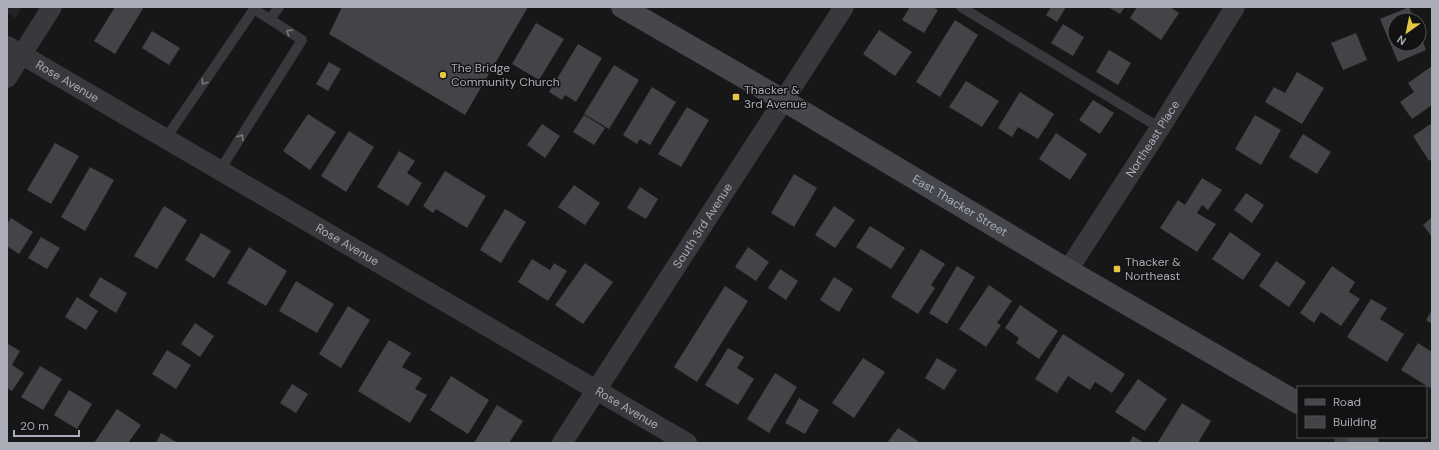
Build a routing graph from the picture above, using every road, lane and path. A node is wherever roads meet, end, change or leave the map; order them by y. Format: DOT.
graph roads {
  1 [pos="52,7"];
  2 [pos="279,7"];
  3 [pos="622,7"];
  4 [pos="844,7"];
  5 [pos="961,7"];
  6 [pos="1235,7"];
  7 [pos="270,19"];
  8 [pos="14,50"];
  9 [pos="7,78"];
  10 [pos="783,100"];
  11 [pos="1160,128"];
  12 [pos="166,138"];
  13 [pos="220,170"];
  14 [pos="1068,270"];
  15 [pos="596,390"];
  16 [pos="1297,402"];
  17 [pos="562,443"];
  18 [pos="687,443"];
  1 -- 8 [label="street"];
  2 -- 7 [label="lane"];
  3 -- 10 [label="street, East Thacker Street"];
  4 -- 10 [label="street, South 3rd Avenue"];
  5 -- 11 [label="lane"];
  6 -- 11 [label="street, Northeast Place"];
  7 -- 12 [label="lane, one-way"];
  13 -- 7 [label="lane, one-way"];
  8 -- 9 [label="street"];
  8 -- 12 [label="street, Rose Avenue"];
  10 -- 14 [label="street, East Thacker Street"];
  10 -- 15 [label="street, South 3rd Avenue"];
  11 -- 14 [label="street, Northeast Place"];
  12 -- 13 [label="street, Rose Avenue"];
  13 -- 15 [label="street, Rose Avenue"];
  14 -- 16 [label="street, East Thacker Street"];
  15 -- 17 [label="street, South 3rd Avenue"];
  15 -- 18 [label="street, Rose Avenue"];
}
